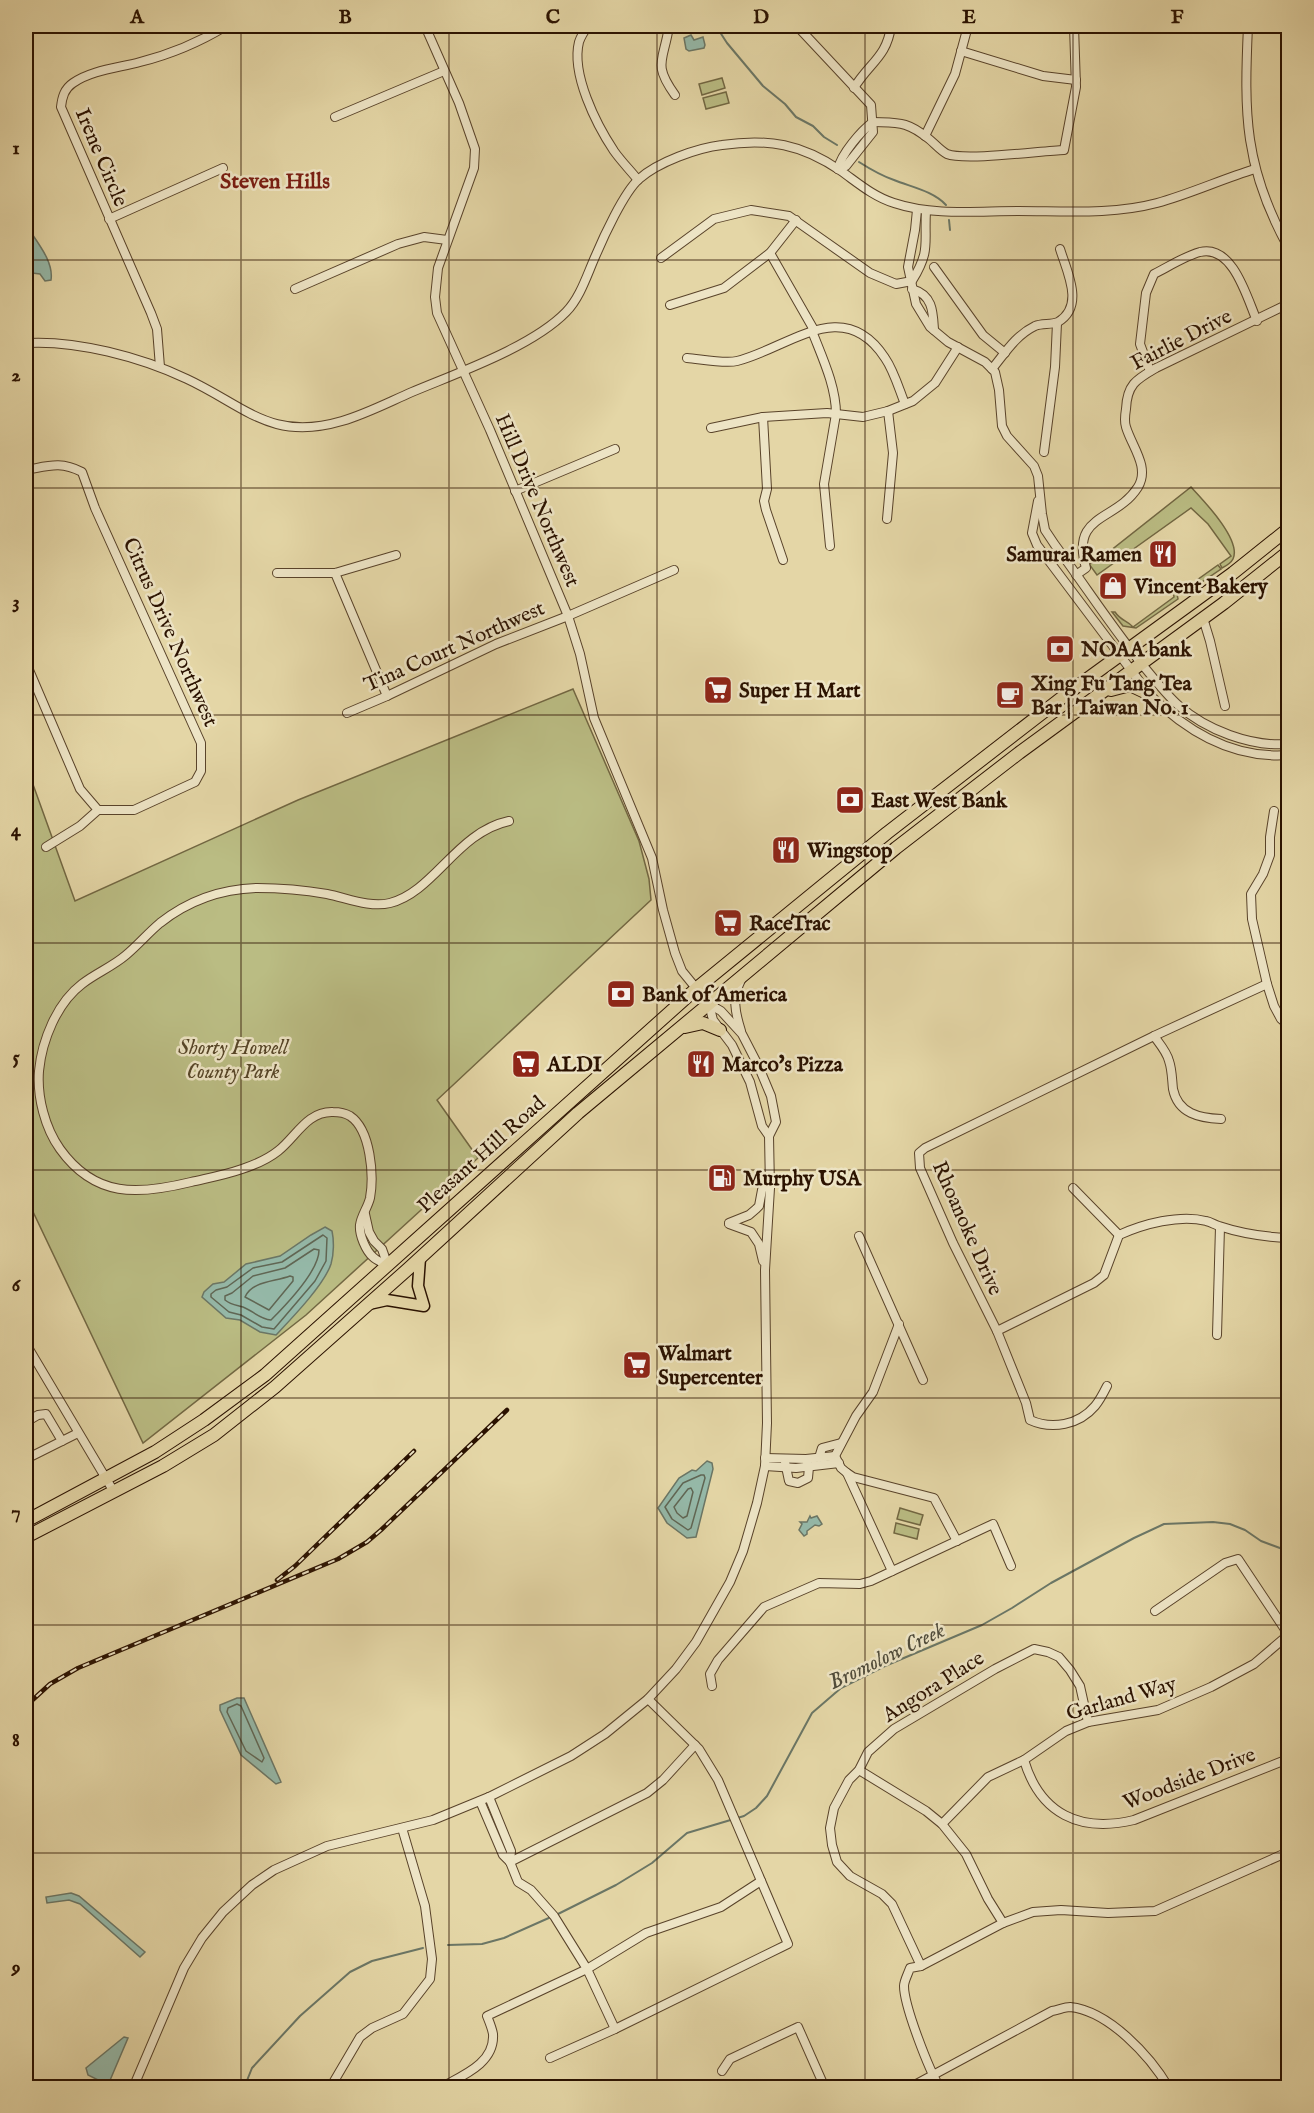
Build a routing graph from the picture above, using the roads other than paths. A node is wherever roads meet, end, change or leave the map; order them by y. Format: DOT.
graph roads {
  1 [pos="225,26"];
  2 [pos="425,26"];
  3 [pos="588,26"];
  4 [pos="669,26"];
  5 [pos="797,26"];
  6 [pos="891,26"];
  7 [pos="968,26"];
  8 [pos="1074,26"];
  9 [pos="1248,26"];
  10 [pos="961,51"];
  11 [pos="444,71"];
  12 [pos="1076,80"];
  13 [pos="854,88"];
  14 [pos="675,95"];
  15 [pos="335,117"];
  16 [pos="873,122"];
  17 [pos="925,136"];
  18 [pos="223,168"];
  19 [pos="838,169"];
  20 [pos="1255,169"];
  21 [pos="638,180"];
  22 [pos="917,210"];
  23 [pos="926,211"];
  24 [pos="109,219"];
  25 [pos="796,220"];
  26 [pos="447,240"];
  27 [pos="1288,247"];
  28 [pos="1060,249"];
  29 [pos="770,253"];
  30 [pos="661,258"];
  31 [pos="908,265"];
  32 [pos="920,267"];
  33 [pos="934,267"];
  34 [pos="912,285"];
  35 [pos="295,289"];
  36 [pos="1288,304"];
  37 [pos="670,305"];
  38 [pos="1257,321"];
  39 [pos="1057,323"];
  40 [pos="813,330"];
  41 [pos="934,330"];
  42 [pos="26,343"];
  43 [pos="958,346"];
  44 [pos="1005,353"];
  45 [pos="687,358"];
  46 [pos="160,367"];
  47 [pos="992,369"];
  48 [pos="462,371"];
  49 [pos="1150,371"];
  50 [pos="905,404"];
  51 [pos="888,411"];
  52 [pos="836,414"];
  53 [pos="762,417"];
  54 [pos="711,428"];
  55 [pos="615,448"];
  56 [pos="1044,452"];
  57 [pos="26,470"];
  58 [pos="515,490"];
  59 [pos="1040,492"];
  60 [pos="887,519"];
  61 [pos="1288,529"];
  62 [pos="830,546"];
  63 [pos="1288,552"];
  64 [pos="396,555"];
  65 [pos="783,560"];
  66 [pos="674,570"];
  67 [pos="278,573"];
  68 [pos="335,573"];
  69 [pos="1076,575"];
  70 [pos="568,616"];
  71 [pos="1203,618"];
  72 [pos="1125,653"];
  73 [pos="26,663"];
  74 [pos="1136,667"];
  75 [pos="1098,694"];
  76 [pos="1149,694"];
  77 [pos="387,696"];
  78 [pos="1225,706"];
  79 [pos="347,713"];
  80 [pos="1288,744"];
  81 [pos="1288,755"];
  82 [pos="98,810"];
  83 [pos="1274,811"];
  84 [pos="509,821"];
  85 [pos="46,847"];
  86 [pos="742,976"];
  87 [pos="1267,984"];
  88 [pos="697,988"];
  89 [pos="709,1004"];
  90 [pos="1288,1024"];
  91 [pos="681,1028"];
  92 [pos="720,1030"];
  93 [pos="742,1034"];
  94 [pos="1154,1036"];
  95 [pos="1221,1119"];
  96 [pos="769,1136"];
  97 [pos="769,1178"];
  98 [pos="1073,1188"];
  99 [pos="1220,1227"];
  100 [pos="1119,1235"];
  101 [pos="859,1236"];
  102 [pos="1288,1238"];
  103 [pos="420,1258"];
  104 [pos="388,1266"];
  105 [pos="765,1270"];
  106 [pos="369,1304"];
  107 [pos="899,1323"];
  108 [pos="997,1331"];
  109 [pos="1217,1335"];
  110 [pos="26,1344"];
  111 [pos="922,1380"];
  112 [pos="1107,1386"];
  113 [pos="26,1422"];
  114 [pos="78,1433"];
  115 [pos="62,1441"];
  116 [pos="841,1443"];
  117 [pos="819,1458"];
  118 [pos="26,1459"];
  119 [pos="837,1459"];
  120 [pos="765,1462"];
  121 [pos="785,1463"];
  122 [pos="807,1463"];
  123 [pos="847,1473"];
  124 [pos="108,1479"];
  125 [pos="114,1492"];
  126 [pos="26,1521"];
  127 [pos="26,1538"];
  128 [pos="957,1541"];
  129 [pos="1011,1566"];
  130 [pos="892,1571"];
  131 [pos="1155,1611"];
  132 [pos="1288,1635"];
  133 [pos="712,1686"];
  134 [pos="648,1699"];
  135 [pos="1088,1722"];
  136 [pos="695,1746"];
  137 [pos="1288,1759"];
  138 [pos="1024,1760"];
  139 [pos="859,1770"];
  140 [pos="489,1797"];
  141 [pos="480,1802"];
  142 [pos="942,1824"];
  143 [pos="402,1828"];
  144 [pos="502,1828"];
  145 [pos="493,1832"];
  146 [pos="503,1844"];
  147 [pos="1288,1852"];
  148 [pos="510,1862"];
  149 [pos="761,1881"];
  150 [pos="1004,1923"];
  151 [pos="921,1965"];
  152 [pos="587,1969"];
  153 [pos="615,2029"];
  154 [pos="550,2058"];
  155 [pos="722,2071"];
  156 [pos="932,2076"];
  157 [pos="133,2088"];
  158 [pos="330,2088"];
  159 [pos="440,2088"];
  160 [pos="825,2088"];
  161 [pos="909,2088"];
  162 [pos="940,2088"];
  163 [pos="1169,2088"];
  1 -- 24 [label="street, Irene Circle"];
  2 -- 11 [label="street, Hill Drive Northwest"];
  3 -- 21 [label="street"];
  4 -- 14 [label="street"];
  5 -- 13 [label="street"];
  6 -- 13 [label="street"];
  7 -- 10 [label="street"];
  8 -- 12 [label="street"];
  9 -- 20 [label="street"];
  10 -- 12 [label="street"];
  10 -- 17 [label="street"];
  11 -- 15 [label="street"];
  11 -- 26 [label="street, Hill Drive Northwest"];
  12 -- 17 [label="street"];
  13 -- 16 [label="street"];
  16 -- 17 [label="street"];
  16 -- 19 [label="street"];
  18 -- 24 [label="street"];
  19 -- 21 [label="street"];
  19 -- 22 [label="street"];
  20 -- 23 [label="street"];
  20 -- 27 [label="street"];
  21 -- 48 [label="street"];
  22 -- 23 [label="street"];
  22 -- 31 [label="street"];
  23 -- 32 [label="street"];
  24 -- 46 [label="street, Irene Circle"];
  25 -- 29 [label="street"];
  25 -- 30 [label="street"];
  25 -- 34 [label="street"];
  26 -- 35 [label="street"];
  26 -- 48 [label="street, Hill Drive Northwest"];
  28 -- 39 [label="street"];
  29 -- 37 [label="street"];
  29 -- 40 [label="street"];
  31 -- 32 [label="street"];
  31 -- 34 [label="street"];
  32 -- 34 [label="street"];
  33 -- 44 [label="street"];
  34 -- 41 [label="street"];
  34 -- 41 [label="street"];
  36 -- 38 [label="street, Fairlie Drive"];
  38 -- 49 [label="street, Fairlie Drive"];
  38 -- 49 [label="street"];
  39 -- 44 [label="street"];
  39 -- 56 [label="street"];
  40 -- 45 [label="street"];
  40 -- 50 [label="street"];
  40 -- 52 [label="street"];
  41 -- 43 [label="street"];
  42 -- 46 [label="street"];
  43 -- 47 [label="street"];
  43 -- 50 [label="street"];
  44 -- 47 [label="street"];
  46 -- 48 [label="street"];
  47 -- 59 [label="street"];
  48 -- 58 [label="street, Hill Drive Northwest"];
  49 -- 69 [label="street, Fairlie Drive"];
  50 -- 51 [label="street"];
  51 -- 52 [label="street"];
  51 -- 60 [label="street"];
  52 -- 53 [label="street"];
  52 -- 62 [label="street"];
  53 -- 54 [label="street"];
  53 -- 65 [label="street"];
  55 -- 58 [label="street"];
  57 -- 82 [label="street, Citrus Drive Northwest"];
  58 -- 70 [label="street, Hill Drive Northwest"];
  59 -- 69 [label="street"];
  59 -- 72 [label="street"];
  61 -- 72 [label="highway, Pleasant Hill Road"];
  63 -- 71 [label="highway, Pleasant Hill Road"];
  64 -- 68 [label="street"];
  66 -- 70 [label="street, Tina Court Northwest"];
  67 -- 68 [label="street"];
  68 -- 77 [label="street"];
  69 -- 72 [label="street"];
  70 -- 77 [label="street, Tina Court Northwest"];
  70 -- 88 [label="street, Hill Drive Northwest"];
  71 -- 74 [label="highway, Pleasant Hill Road"];
  71 -- 78 [label="street"];
  72 -- 74 [label="street"];
  72 -- 88 [label="highway, Pleasant Hill Road"];
  73 -- 82 [label="street"];
  74 -- 75 [label="highway, Pleasant Hill Road"];
  74 -- 76 [label="street"];
  74 -- 80 [label="street"];
  75 -- 76 [label="highway"];
  75 -- 86 [label="highway, Pleasant Hill Road"];
  76 -- 81 [label="street"];
  77 -- 79 [label="street, Tina Court Northwest"];
  82 -- 85 [label="street"];
  83 -- 87 [label="street"];
  84 -- 104 [label="street"];
  86 -- 89 [label="highway, Pleasant Hill Road"];
  86 -- 93 [label="street"];
  87 -- 90 [label="street"];
  87 -- 94 [label="street, Rhoanoke Drive"];
  88 -- 89 [label="street, Hill Drive Northwest"];
  88 -- 104 [label="highway, Pleasant Hill Road"];
  89 -- 91 [label="highway, Pleasant Hill Road"];
  89 -- 92 [label="street"];
  89 -- 93 [label="street"];
  91 -- 92 [label="highway"];
  91 -- 103 [label="highway, Pleasant Hill Road"];
  92 -- 96 [label="street"];
  93 -- 96 [label="street"];
  94 -- 95 [label="street"];
  94 -- 108 [label="street, Rhoanoke Drive"];
  96 -- 97 [label="street"];
  97 -- 105 [label="street"];
  97 -- 105 [label="street"];
  98 -- 100 [label="street"];
  99 -- 100 [label="street"];
  99 -- 102 [label="street"];
  99 -- 109 [label="street"];
  100 -- 108 [label="street"];
  101 -- 107 [label="street"];
  103 -- 106 [label="highway, Pleasant Hill Road"];
  103 -- 106 [label="main road"];
  104 -- 124 [label="highway, Pleasant Hill Road"];
  105 -- 120 [label="street"];
  106 -- 125 [label="highway, Pleasant Hill Road"];
  107 -- 111 [label="street"];
  107 -- 116 [label="street"];
  108 -- 112 [label="street, Rhoanoke Drive"];
  110 -- 114 [label="street"];
  113 -- 115 [label="street"];
  114 -- 115 [label="street"];
  114 -- 124 [label="street"];
  115 -- 118 [label="street"];
  116 -- 117 [label="street"];
  116 -- 119 [label="street"];
  117 -- 119 [label="street"];
  117 -- 122 [label="street"];
  119 -- 122 [label="street"];
  119 -- 123 [label="street"];
  120 -- 121 [label="street"];
  120 -- 134 [label="street"];
  121 -- 122 [label="street"];
  121 -- 122 [label="street"];
  123 -- 128 [label="street"];
  123 -- 130 [label="street"];
  124 -- 125 [label="street"];
  124 -- 126 [label="highway, Pleasant Hill Road"];
  125 -- 127 [label="highway, Pleasant Hill Road"];
  128 -- 129 [label="street"];
  128 -- 130 [label="street"];
  130 -- 133 [label="street"];
  131 -- 132 [label="street"];
  132 -- 135 [label="street, Garland Way"];
  134 -- 136 [label="street"];
  134 -- 140 [label="street"];
  135 -- 138 [label="street, Garland Way"];
  135 -- 139 [label="street, Angora Place"];
  136 -- 148 [label="street"];
  136 -- 149 [label="street"];
  137 -- 138 [label="street, Woodside Drive"];
  138 -- 142 [label="street, Garland Way"];
  139 -- 142 [label="street"];
  139 -- 151 [label="street, Angora Place"];
  140 -- 141 [label="street"];
  140 -- 144 [label="street"];
  141 -- 143 [label="street"];
  141 -- 145 [label="street"];
  142 -- 150 [label="street"];
  143 -- 157 [label="street"];
  143 -- 158 [label="street"];
  144 -- 145 [label="street"];
  144 -- 146 [label="street"];
  145 -- 146 [label="street"];
  146 -- 148 [label="street"];
  147 -- 150 [label="street"];
  148 -- 152 [label="street"];
  149 -- 152 [label="street"];
  149 -- 153 [label="street"];
  150 -- 151 [label="street"];
  151 -- 156 [label="street"];
  152 -- 153 [label="street"];
  152 -- 159 [label="street"];
  153 -- 154 [label="street"];
  155 -- 160 [label="street"];
  156 -- 161 [label="street"];
  156 -- 162 [label="street"];
  156 -- 163 [label="street"];
}
